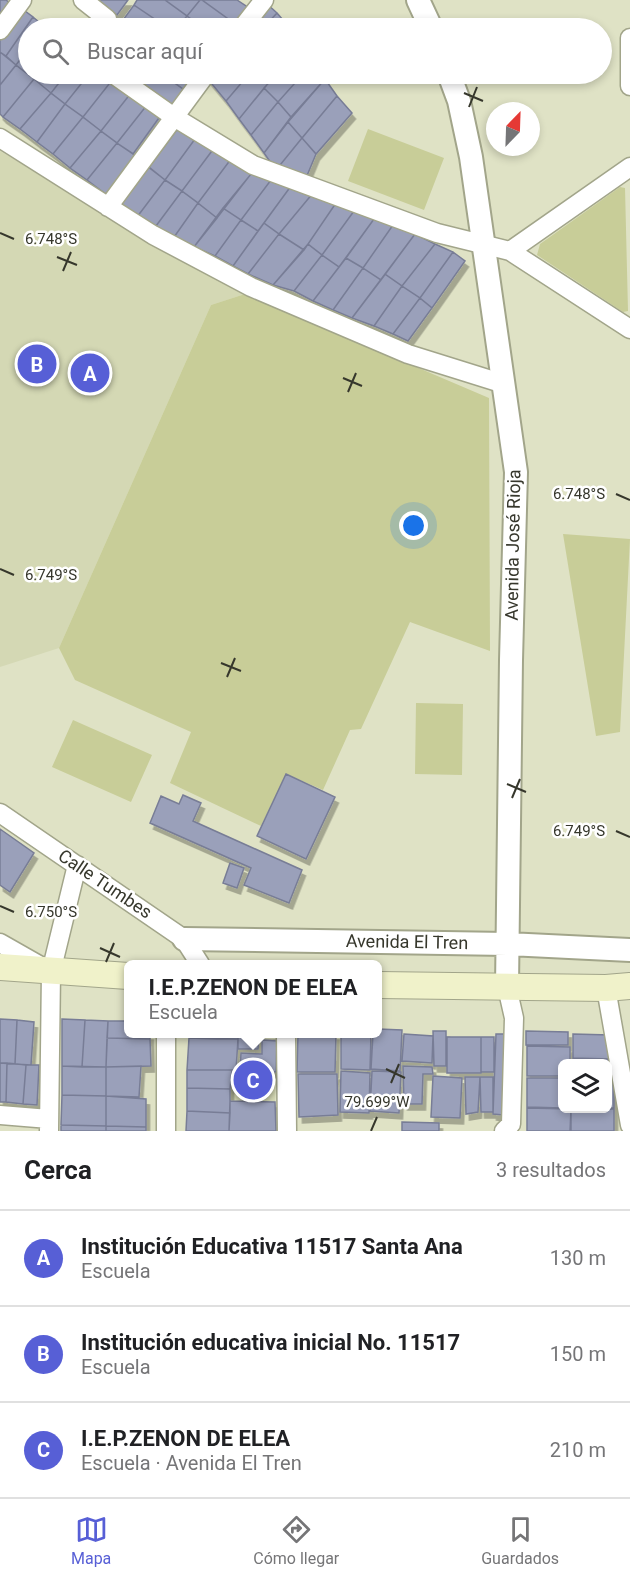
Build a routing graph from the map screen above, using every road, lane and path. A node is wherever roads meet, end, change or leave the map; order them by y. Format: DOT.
graph roads {
  1 [pos="22,0"];
  2 [pos="83,0"];
  3 [pos="264,0"];
  4 [pos="418,0"];
  5 [pos="105,18"];
  6 [pos="250,18"];
  7 [pos="426,18"];
  8 [pos="0,30"];
  9 [pos="630,38"];
  10 [pos="127,84"];
  11 [pos="199,84"];
  12 [pos="453,84"];
  13 [pos="630,86"];
  14 [pos="174,117"];
  15 [pos="0,138"];
  16 [pos="630,167"];
  17 [pos="108,207"];
  18 [pos="485,245"];
  19 [pos="510,251"];
  20 [pos="630,329"];
  21 [pos="504,384"];
  22 [pos="0,813"];
  23 [pos="77,865"];
  24 [pos="184,939"];
  25 [pos="0,943"];
  26 [pos="507,944"];
  27 [pos="630,950"];
  28 [pos="198,960"];
  29 [pos="0,967"];
  30 [pos="51,972"];
  31 [pos="124,976"];
  32 [pos="382,985"];
  33 [pos="507,987"];
  34 [pos="618,987"];
  35 [pos="166,1038"];
  36 [pos="286,1038"];
  37 [pos="0,1115"];
  38 [pos="49,1125"];
  39 [pos="630,1125"];
  40 [pos="166,1131"];
  41 [pos="287,1131"];
  42 [pos="504,1131"];
  1 -- 8 [label="street"];
  2 -- 5 [label="street"];
  3 -- 6 [label="street"];
  4 -- 7 [label="street"];
  9 -- 13 [label="street"];
  10 -- 14 [label="street"];
  11 -- 14 [label="street"];
  12 -- 18 [label="street, Avenida José Rioja"];
  14 -- 17 [label="street"];
  14 -- 18 [label="street"];
  15 -- 17 [label="street"];
  16 -- 19 [label="street"];
  17 -- 21 [label="street"];
  18 -- 19 [label="street"];
  18 -- 21 [label="street, Avenida José Rioja"];
  19 -- 20 [label="street"];
  21 -- 26 [label="street, Avenida José Rioja"];
  22 -- 23 [label="street, Calle Tumbes"];
  23 -- 24 [label="street, Calle Tumbes"];
  23 -- 30 [label="street"];
  24 -- 26 [label="street, Avenida El Tren"];
  24 -- 28 [label="street, Calle Tumbes"];
  25 -- 30 [label="street"];
  26 -- 27 [label="street, Avenida El Tren"];
  26 -- 33 [label="street, Avenida José Rioja"];
  29 -- 30 [label="main road"];
  30 -- 31 [label="main road"];
  30 -- 38 [label="street"];
  32 -- 33 [label="main road"];
  33 -- 34 [label="main road"];
  33 -- 42 [label="street"];
  34 -- 39 [label="street"];
  35 -- 40 [label="street"];
  36 -- 41 [label="street"];
  37 -- 38 [label="street"];
}
